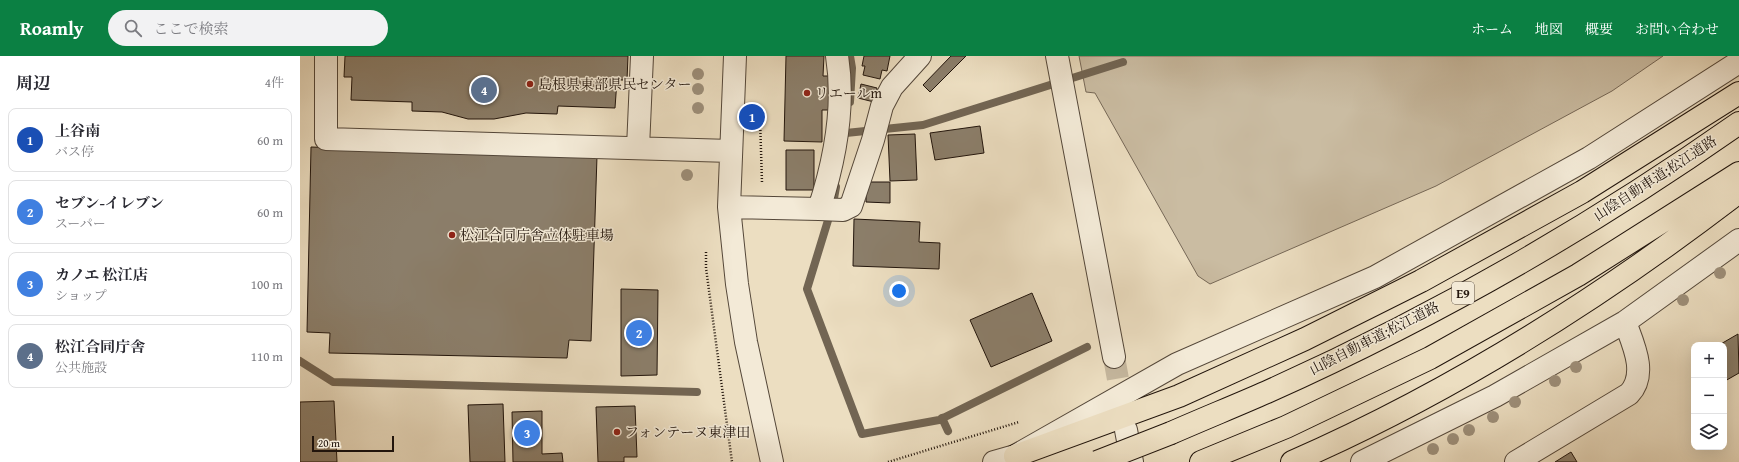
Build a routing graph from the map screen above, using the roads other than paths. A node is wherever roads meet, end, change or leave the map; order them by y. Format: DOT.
graph roads {
  1 [pos="326,56"];
  2 [pos="642,56"];
  3 [pos="735,56"];
  4 [pos="837,56"];
  5 [pos="920,56"];
  6 [pos="1057,56"];
  7 [pos="1739,62"];
  8 [pos="1739,93"];
  9 [pos="1739,123"];
  10 [pos="638,148"];
  11 [pos="731,150"];
  12 [pos="1739,173"];
  13 [pos="1739,192"];
  14 [pos="729,207"];
  15 [pos="828,209"];
  16 [pos="1739,240"];
  17 [pos="1625,322"];
  18 [pos="1114,357"];
  19 [pos="1126,430"];
  20 [pos="1015,456"];
  21 [pos="772,462"];
  22 [pos="994,462"];
  23 [pos="1097,462"];
  24 [pos="1132,462"];
  25 [pos="1201,462"];
  26 [pos="1292,462"];
  27 [pos="1362,462"];
  28 [pos="1516,462"];
  1 -- 10 [label="street"];
  2 -- 10 [label="street"];
  3 -- 11 [label="street"];
  4 -- 15 [label="street"];
  5 -- 15 [label="street"];
  6 -- 18 [label="street"];
  7 -- 20 [label="street"];
  8 -- 20 [label="highway"];
  9 -- 23 [label="highway, 山陰自動車道;松江道路 / E9, bridge"];
  10 -- 11 [label="street"];
  11 -- 14 [label="street"];
  12 -- 25 [label="highway"];
  13 -- 26 [label="highway"];
  14 -- 15 [label="street"];
  14 -- 21 [label="street"];
  16 -- 17 [label="street"];
  17 -- 27 [label="street"];
  17 -- 28 [label="street"];
  19 -- 24 [label="street"];
  20 -- 22 [label="street"];
}
